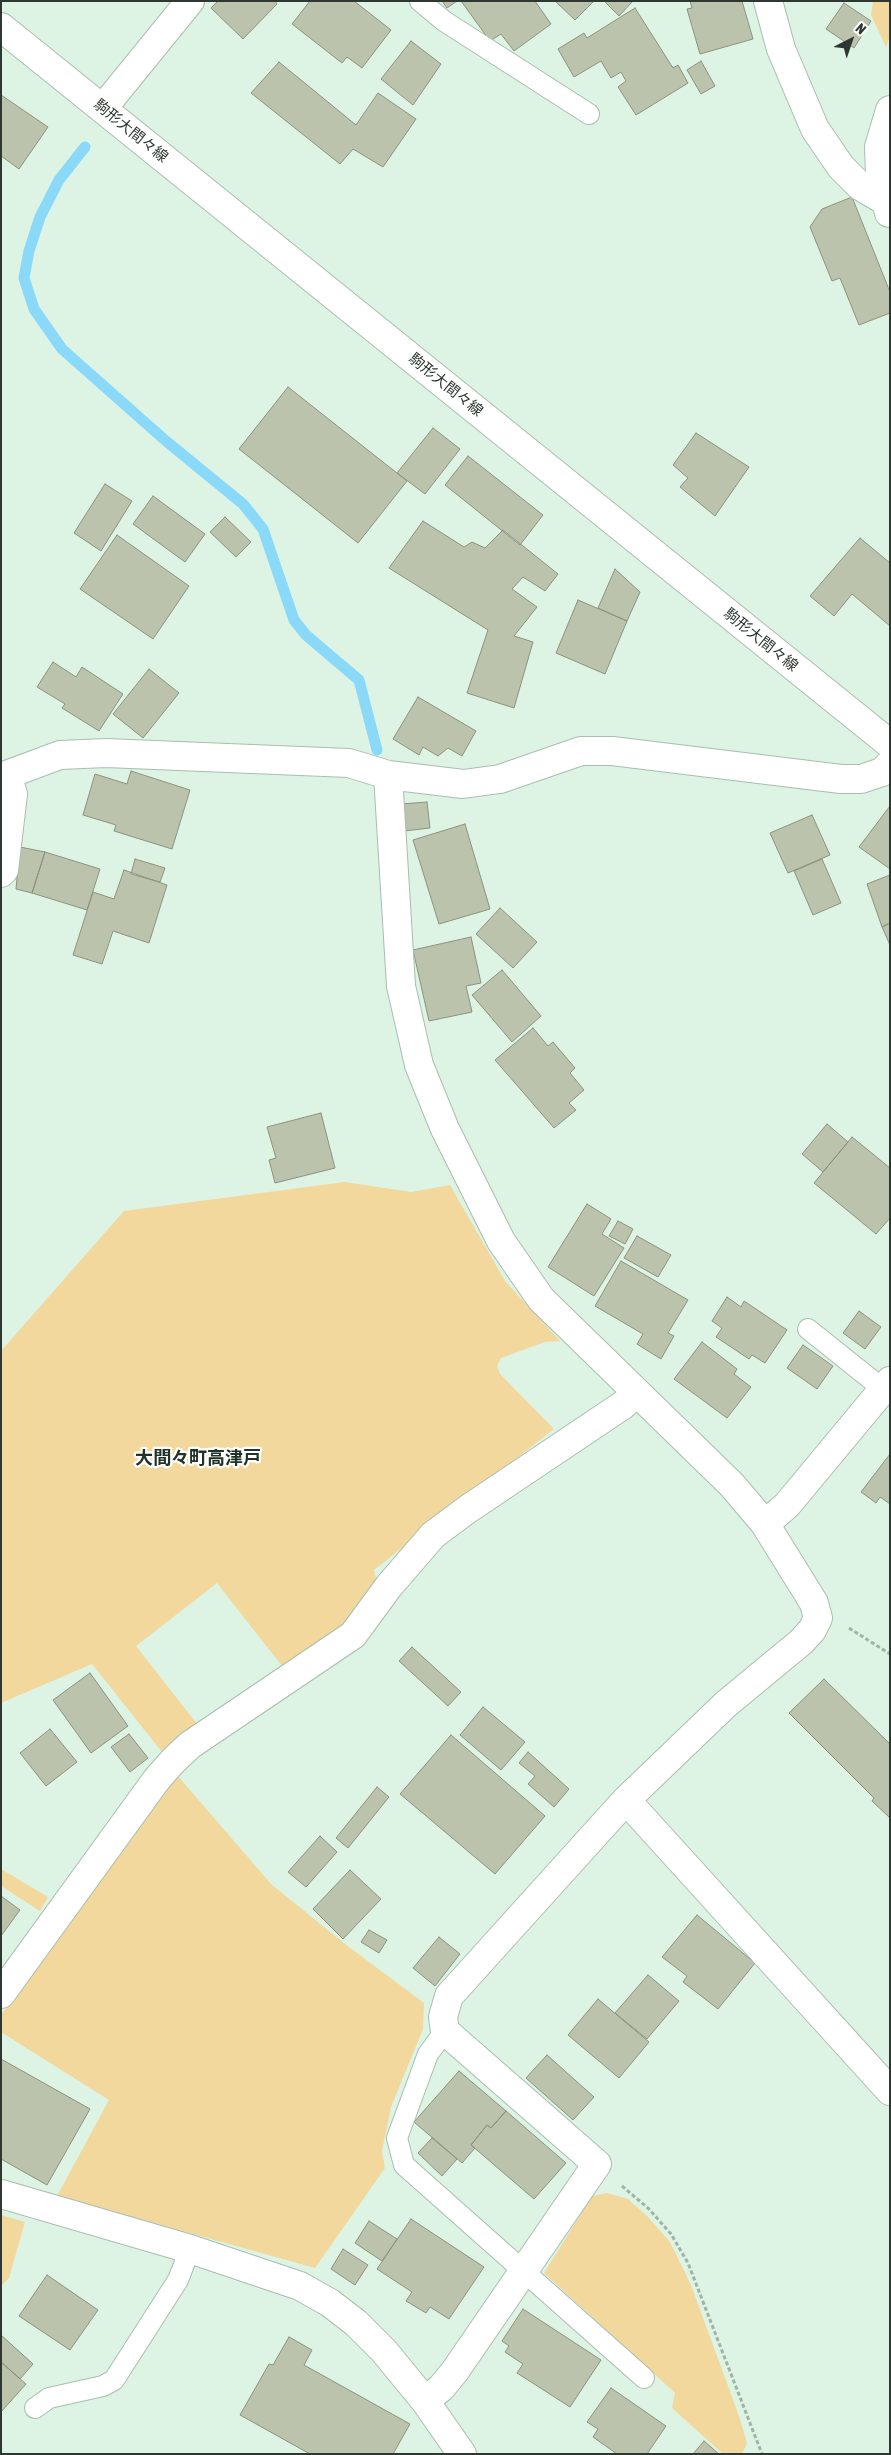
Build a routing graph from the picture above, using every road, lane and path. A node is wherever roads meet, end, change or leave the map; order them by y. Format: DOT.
graph roads {
  1 [pos="190,1"];
  2 [pos="420,1"];
  3 [pos="768,1"];
  4 [pos="1,27"];
  5 [pos="102,108"];
  6 [pos="890,110"];
  7 [pos="589,114"];
  8 [pos="888,208"];
  9 [pos="890,744"];
  10 [pos="890,764"];
  11 [pos="388,775"];
  12 [pos="4,776"];
  13 [pos="1,872"];
  14 [pos="808,1329"];
  15 [pos="887,1385"];
  16 [pos="636,1393"];
  17 [pos="766,1524"];
  18 [pos="818,1618"];
  19 [pos="890,1654"];
  20 [pos="626,1800"];
  21 [pos="1,1994"];
  22 [pos="445,2030"];
  23 [pos="890,2091"];
  24 [pos="597,2164"];
  25 [pos="1,2194"];
  26 [pos="190,2250"];
  27 [pos="525,2272"];
  28 [pos="644,2378"];
  29 [pos="425,2401"];
  30 [pos="36,2408"];
  31 [pos="462,2454"];
  32 [pos="762,2454"];
  1 -- 5 [label="street"];
  2 -- 7 [label="lane"];
  3 -- 8 [label="street"];
  4 -- 5 [label="street, 駒形大間々線"];
  5 -- 9 [label="street, 駒形大間々線"];
  6 -- 8 [label="street"];
  10 -- 11 [label="street"];
  11 -- 12 [label="street"];
  11 -- 16 [label="street"];
  12 -- 13 [label="street"];
  14 -- 15 [label="lane"];
  15 -- 17 [label="street"];
  16 -- 17 [label="street"];
  16 -- 21 [label="street"];
  17 -- 18 [label="street"];
  18 -- 19 [label="path"];
  18 -- 20 [label="street"];
  20 -- 22 [label="street"];
  20 -- 23 [label="street"];
  22 -- 24 [label="street"];
  22 -- 27 [label="lane"];
  24 -- 27 [label="street"];
  24 -- 32 [label="path"];
  25 -- 26 [label="street"];
  26 -- 29 [label="street"];
  26 -- 30 [label="lane"];
  27 -- 28 [label="lane"];
  27 -- 29 [label="street"];
  29 -- 31 [label="street"];
}
